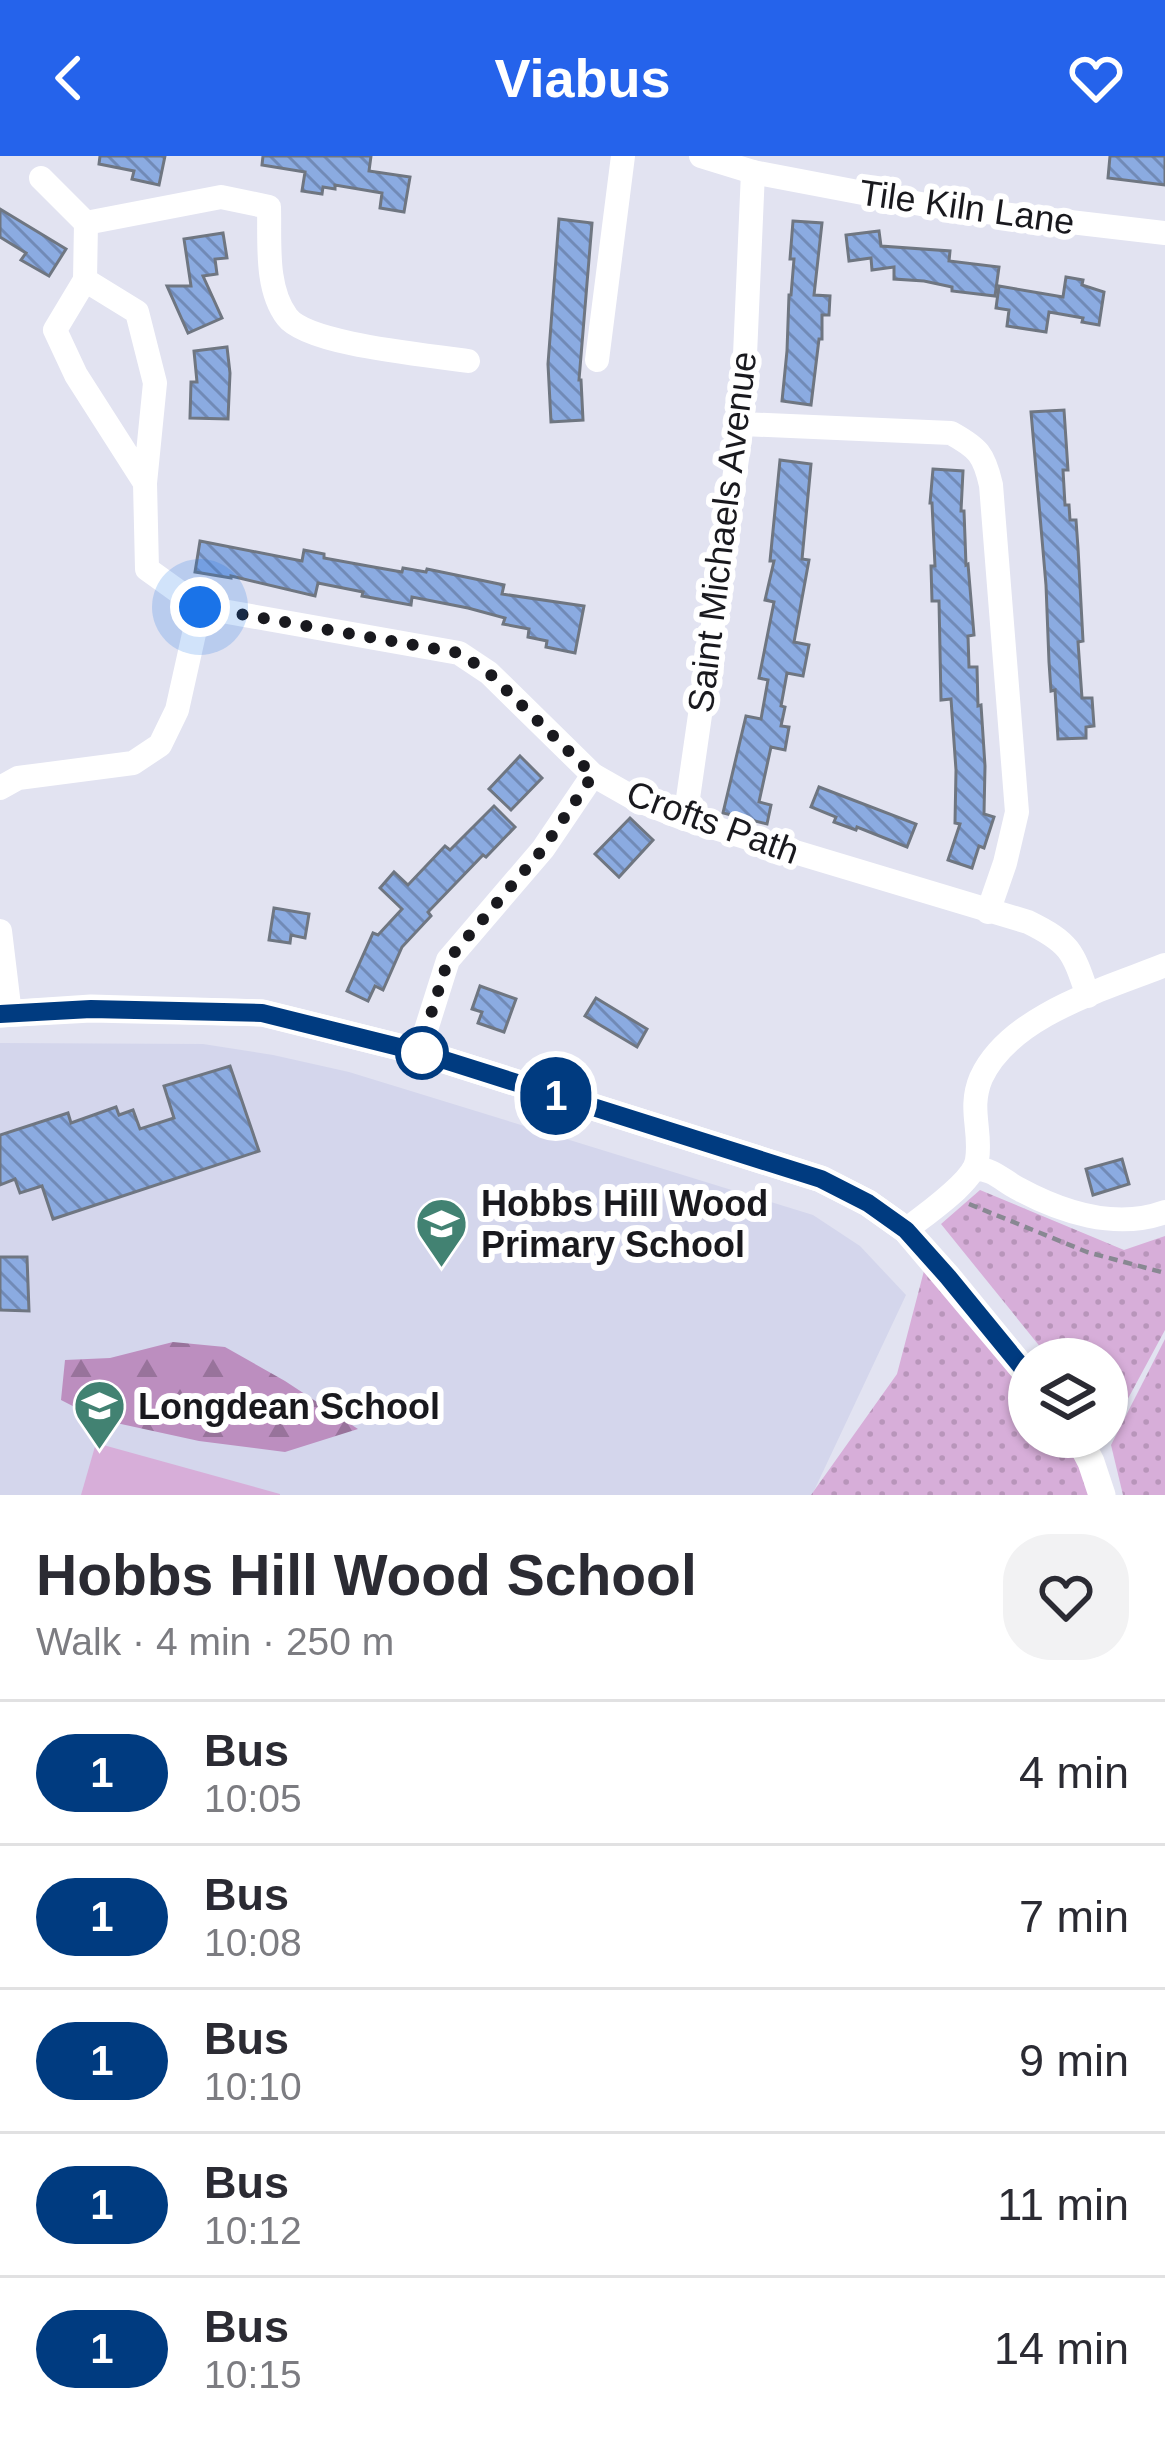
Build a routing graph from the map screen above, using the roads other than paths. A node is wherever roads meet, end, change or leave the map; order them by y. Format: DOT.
graph roads {
  1 [pos="623,156"];
  2 [pos="701,156"];
  3 [pos="753,172"];
  4 [pos="41,178"];
  5 [pos="86,223"];
  6 [pos="1165,233"];
  7 [pos="85,280"];
  8 [pos="597,360"];
  9 [pos="468,361"];
  10 [pos="742,424"];
  11 [pos="145,483"];
  12 [pos="200,607"];
  13 [pos="593,775"];
  14 [pos="0,788"];
  15 [pos="685,819"];
  16 [pos="988,912"];
  17 [pos="0,931"];
  18 [pos="1165,965"];
  19 [pos="1088,995"];
  20 [pos="5,1014"];
  21 [pos="419,1052"];
  22 [pos="974,1169"];
  23 [pos="1165,1212"];
  24 [pos="906,1230"];
  25 [pos="1008,1351"];
  26 [pos="1089,1458"];
  27 [pos="1102,1495"];
  1 -- 8 [label="street"];
  2 -- 3 [label="street, Tile Kiln Lane"];
  3 -- 6 [label="street, Tile Kiln Lane"];
  3 -- 10 [label="street, Saint Michaels Avenue"];
  4 -- 5 [label="street"];
  5 -- 7 [label="street"];
  5 -- 9 [label="street"];
  7 -- 11 [label="street, Crofts Path"];
  7 -- 11 [label="street"];
  10 -- 15 [label="street, Saint Michaels Avenue"];
  10 -- 16 [label="street"];
  11 -- 12 [label="street, Crofts Path"];
  12 -- 13 [label="street, Crofts Path"];
  12 -- 14 [label="street"];
  13 -- 15 [label="street, Crofts Path"];
  13 -- 21 [label="street"];
  15 -- 16 [label="street, Crofts Path"];
  16 -- 19 [label="street, Crofts Path"];
  17 -- 20 [label="street"];
  18 -- 19 [label="street"];
  19 -- 22 [label="street"];
  20 -- 21 [label="street"];
  21 -- 24 [label="street"];
  22 -- 23 [label="street"];
  22 -- 24 [label="street"];
  24 -- 25 [label="street"];
  26 -- 27 [label="street"];
}
